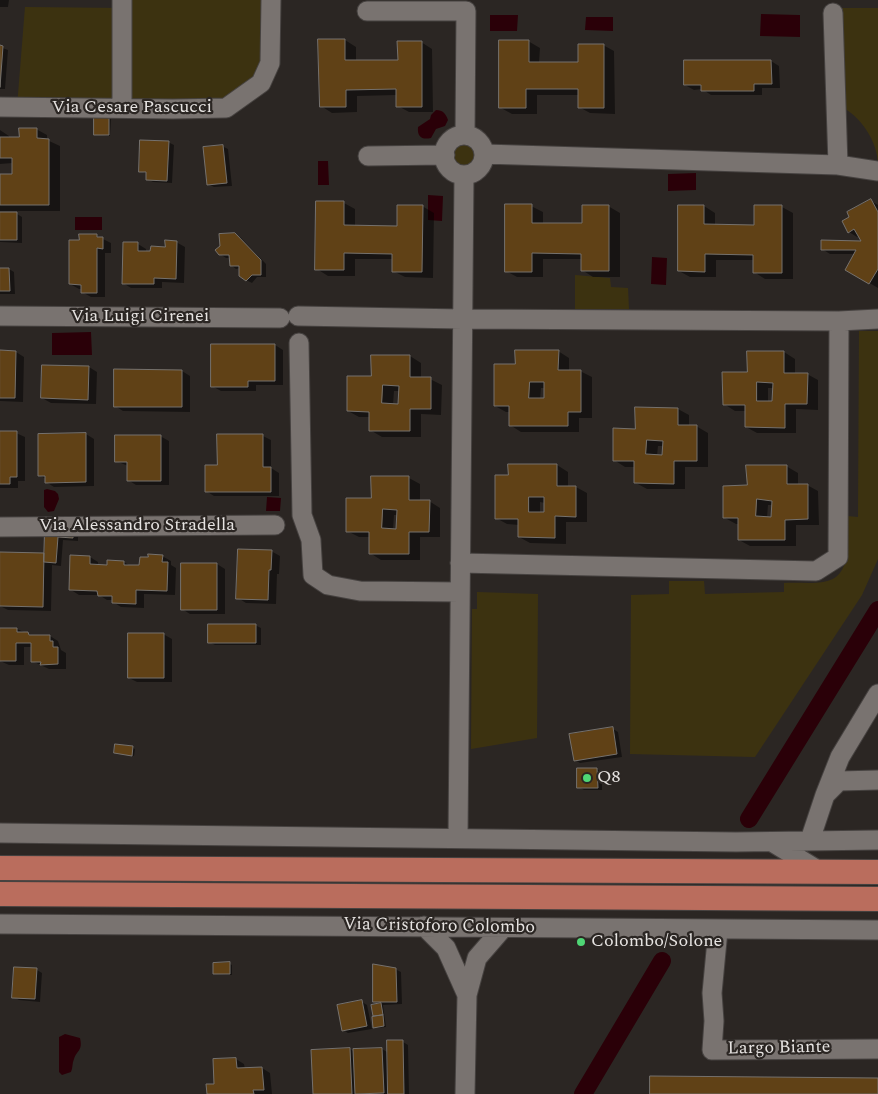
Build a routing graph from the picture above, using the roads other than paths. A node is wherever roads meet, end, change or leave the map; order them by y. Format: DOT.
graph roads {
  1 [pos="122,0"];
  2 [pos="271,0"];
  3 [pos="367,11"];
  4 [pos="833,13"];
  5 [pos="0,107"];
  6 [pos="122,108"];
  7 [pos="465,135"];
  8 [pos="484,154"];
  9 [pos="444,155"];
  10 [pos="368,156"];
  11 [pos="838,165"];
  12 [pos="878,171"];
  13 [pos="464,175"];
  14 [pos="0,316"];
  15 [pos="462,319"];
  16 [pos="878,319"];
  17 [pos="839,321"];
  18 [pos="299,344"];
  19 [pos="275,525"];
  20 [pos="0,527"];
  21 [pos="460,563"];
  22 [pos="460,592"];
  23 [pos="878,694"];
  24 [pos="878,780"];
  25 [pos="825,795"];
  26 [pos="0,833"];
  27 [pos="458,838"];
  28 [pos="810,840"];
  29 [pos="878,840"];
  30 [pos="772,842"];
  31 [pos="0,868"];
  32 [pos="821,872"];
  33 [pos="878,872"];
  34 [pos="0,894"];
  35 [pos="878,899"];
  36 [pos="0,924"];
  37 [pos="424,926"];
  38 [pos="503,928"];
  39 [pos="718,930"];
  40 [pos="878,930"];
  41 [pos="467,995"];
  42 [pos="878,1049"];
  43 [pos="465,1094"];
  1 -- 6 [label="street"];
  2 -- 6 [label="street, Via Cesare Pascucci"];
  3 -- 7 [label="street"];
  4 -- 11 [label="street"];
  5 -- 6 [label="street, Via Cesare Pascucci"];
  7 -- 8 [label="street"];
  7 -- 9 [label="street"];
  8 -- 11 [label="street"];
  8 -- 13 [label="street"];
  9 -- 10 [label="street"];
  9 -- 13 [label="street"];
  11 -- 12 [label="street"];
  13 -- 15 [label="street"];
  14 -- 15 [label="street, Via Luigi Cirenei"];
  15 -- 17 [label="street, Via Luigi Cirenei"];
  15 -- 21 [label="street"];
  16 -- 17 [label="street, Via Luigi Cirenei"];
  17 -- 21 [label="street"];
  18 -- 22 [label="street"];
  19 -- 20 [label="street, Via Alessandro Stradella"];
  21 -- 22 [label="street"];
  22 -- 27 [label="street"];
  23 -- 25 [label="street"];
  24 -- 25 [label="street"];
  25 -- 28 [label="street"];
  26 -- 27 [label="street"];
  27 -- 30 [label="street"];
  28 -- 29 [label="street"];
  28 -- 30 [label="street"];
  30 -- 32 [label="street"];
  31 -- 32 [label="main road"];
  32 -- 33 [label="main road"];
  34 -- 35 [label="main road, Via Cristoforo Colombo"];
  36 -- 37 [label="street, Via Cristoforo Colombo"];
  37 -- 38 [label="street, Via Cristoforo Colombo"];
  37 -- 41 [label="street"];
  38 -- 39 [label="street, Via Cristoforo Colombo"];
  38 -- 41 [label="street"];
  39 -- 40 [label="street, Via Cristoforo Colombo"];
  39 -- 42 [label="street, Largo Biante"];
  41 -- 43 [label="street"];
}
